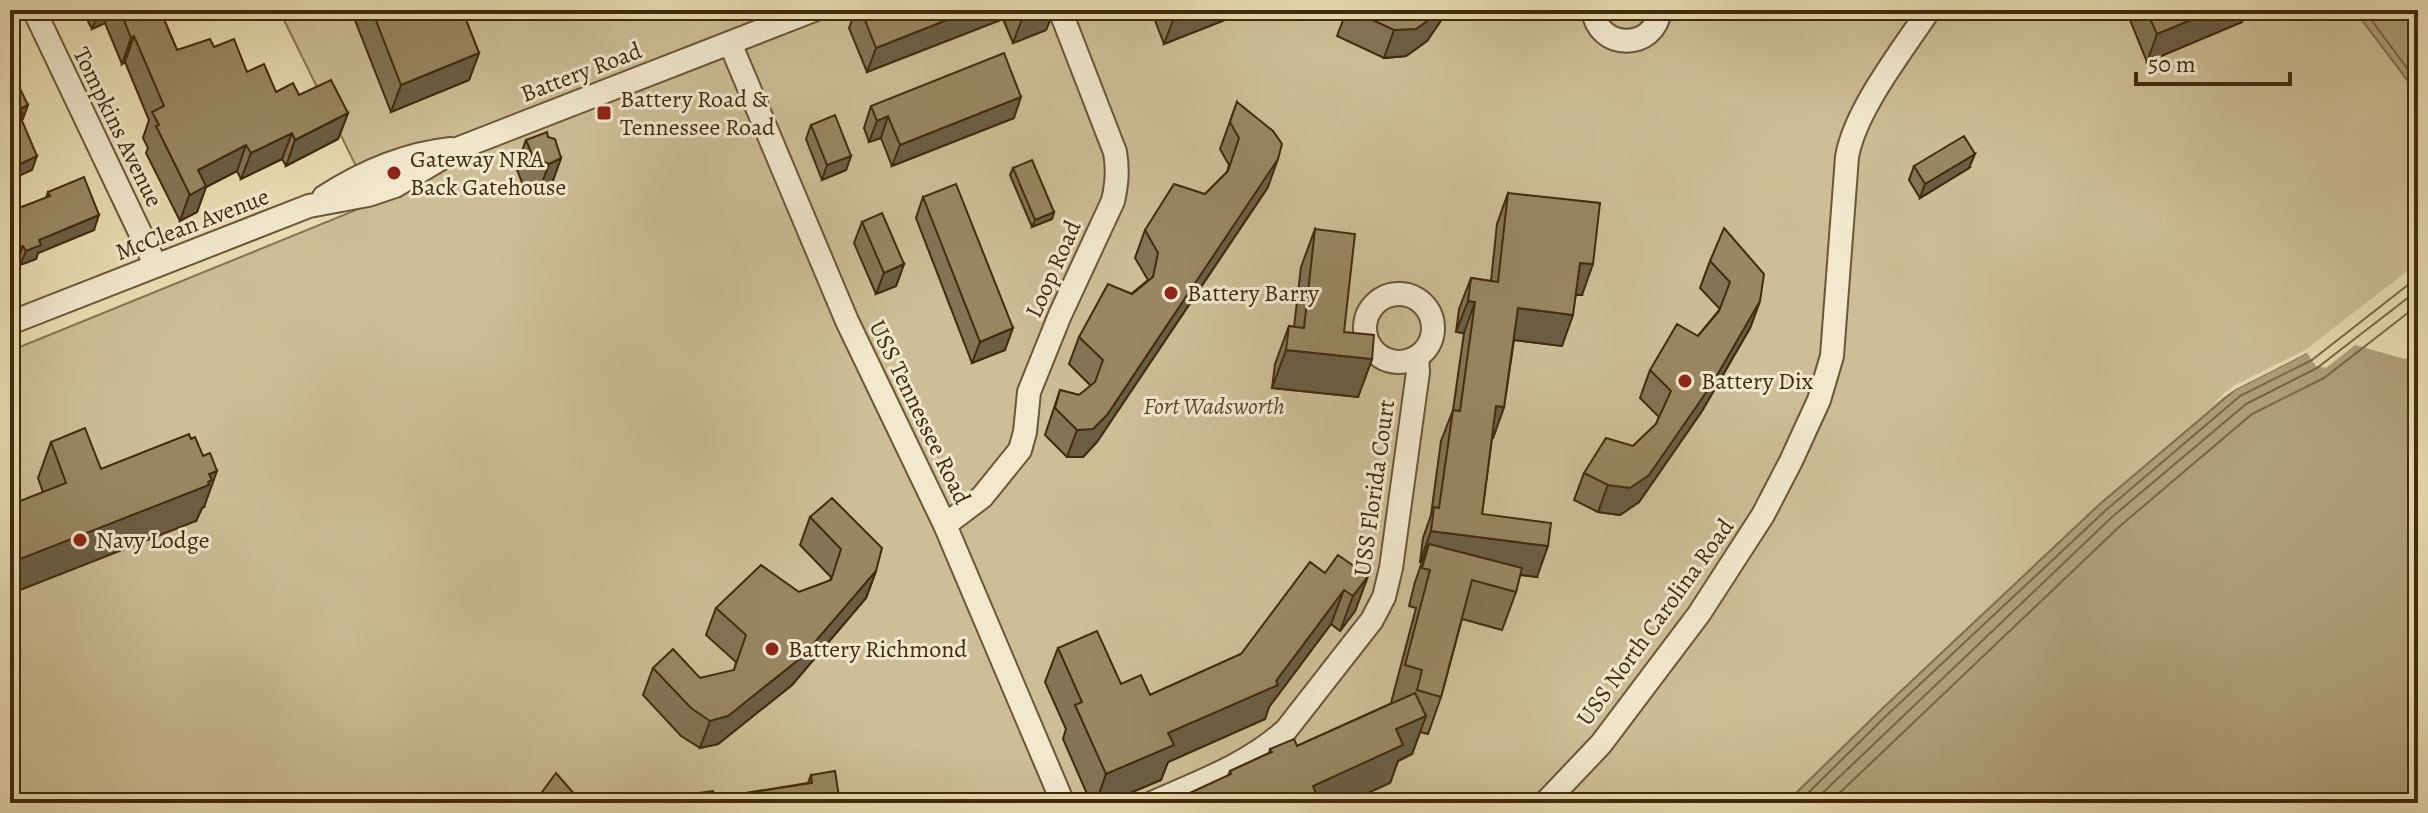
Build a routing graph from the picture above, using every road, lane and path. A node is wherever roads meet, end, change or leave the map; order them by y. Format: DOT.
graph roads {
  1 [pos="34,10"];
  2 [pos="814,10"];
  3 [pos="1060,10"];
  4 [pos="1593,10"];
  5 [pos="1660,10"];
  6 [pos="1929,10"];
  7 [pos="730,43"];
  8 [pos="457,149"];
  9 [pos="395,186"];
  10 [pos="309,206"];
  11 [pos="156,266"];
  12 [pos="10,323"];
  13 [pos="1417,357"];
  14 [pos="945,525"];
  15 [pos="1055,799"];
  16 [pos="1152,803"];
  17 [pos="1545,803"];
  1 -- 11 [label="street, Tompkins Avenue"];
  2 -- 7 [label="street, Battery Road"];
  3 -- 14 [label="street, Loop Road"];
  4 -- 5 [label="street"];
  6 -- 17 [label="street, USS North Carolina Road"];
  7 -- 8 [label="street, Battery Road"];
  7 -- 14 [label="street, USS Tennessee Road"];
  8 -- 9 [label="street, Battery Road"];
  8 -- 10 [label="street, Battery Road"];
  9 -- 10 [label="street, McClean Avenue"];
  10 -- 11 [label="street, McClean Avenue"];
  11 -- 12 [label="street, McClean Avenue"];
  13 -- 16 [label="street, USS Florida Court"];
  14 -- 15 [label="street, USS Tennessee Road"];
}
